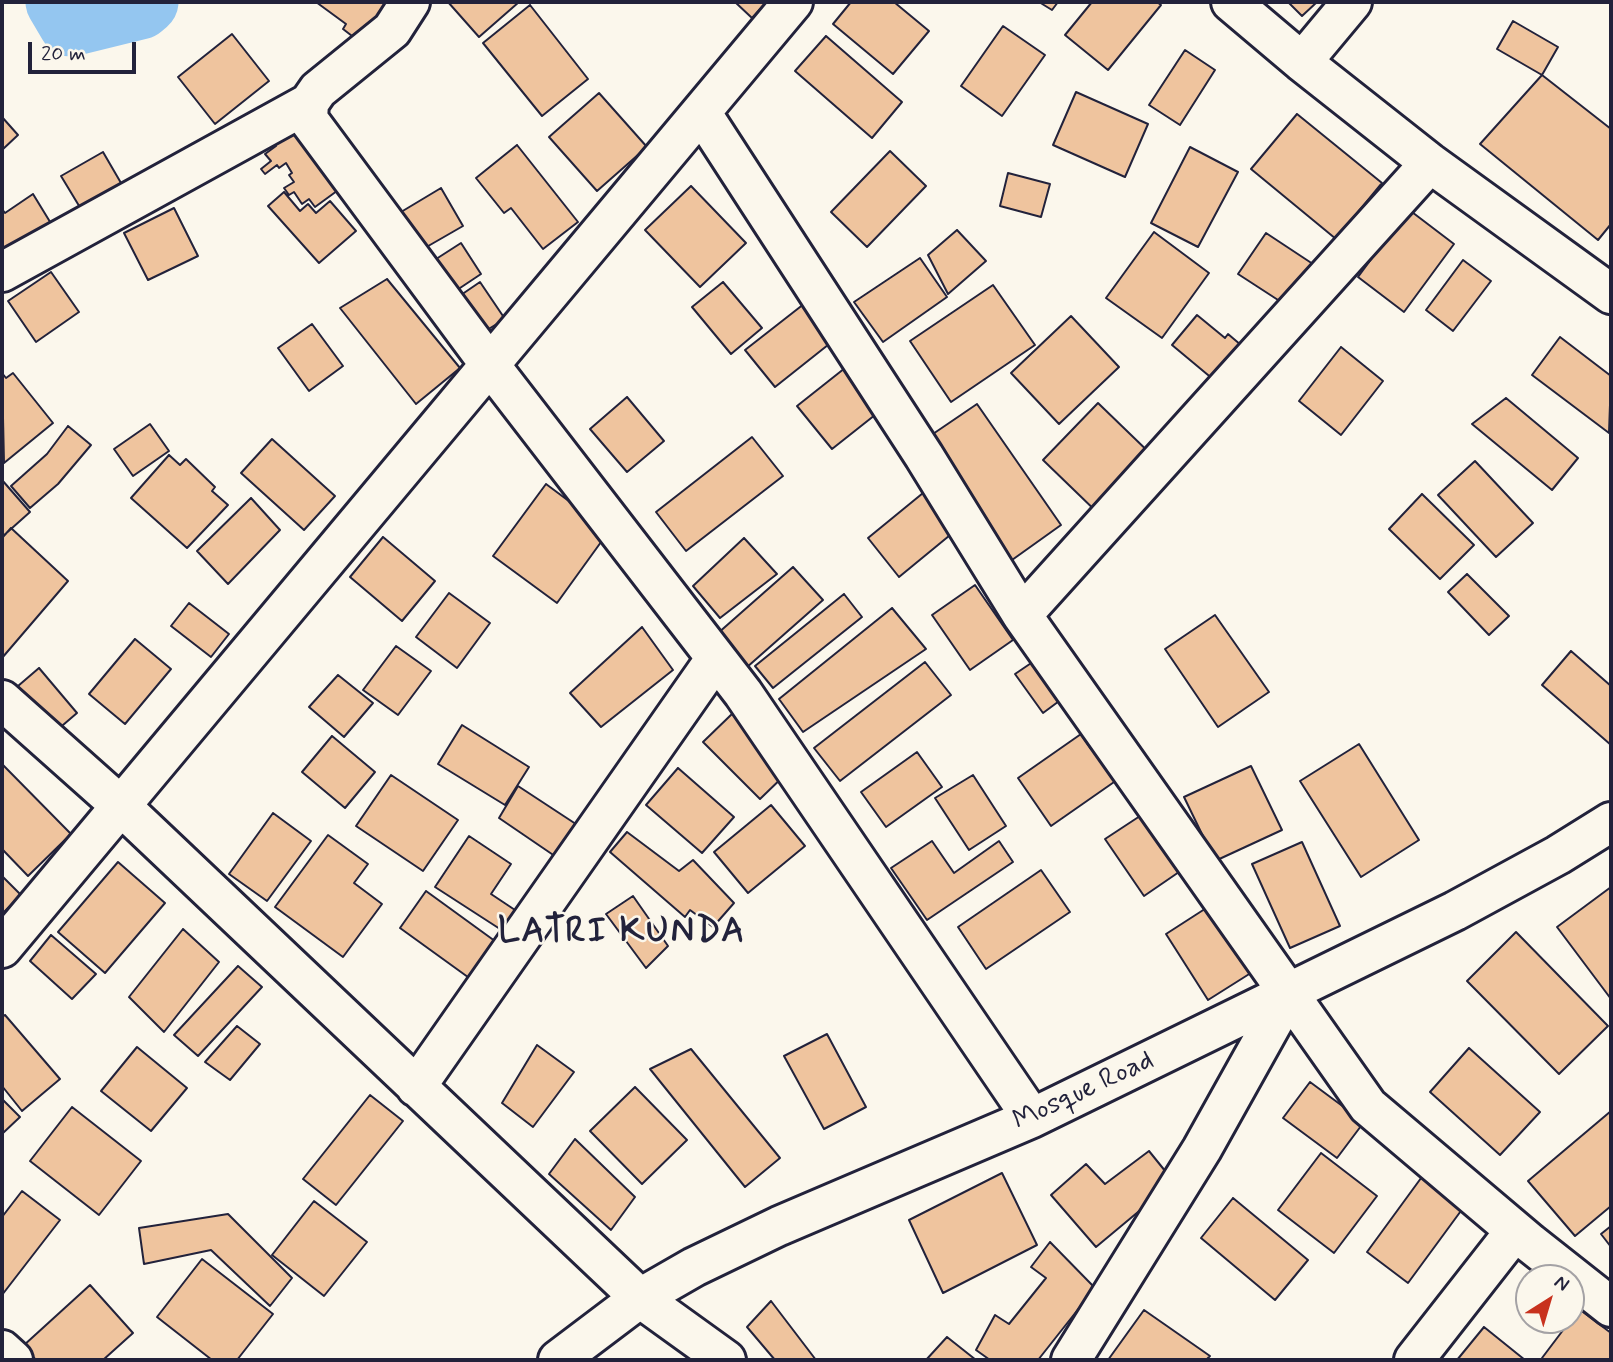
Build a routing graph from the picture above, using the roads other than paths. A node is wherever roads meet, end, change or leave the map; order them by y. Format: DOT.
graph roads {
  1 [pos="410,2"];
  2 [pos="793,2"];
  3 [pos="1231,2"];
  4 [pos="1352,2"];
  5 [pos="1302,62"];
  6 [pos="309,103"];
  7 [pos="701,112"];
  8 [pos="1430,163"];
  9 [pos="2,272"];
  10 [pos="1609,289"];
  11 [pos="490,365"];
  12 [pos="1022,615"];
  13 [pos="716,658"];
  14 [pos="2,700"];
  15 [pos="121,806"];
  16 [pos="1611,822"];
  17 [pos="2,948"];
  18 [pos="1289,993"];
  19 [pos="416,1087"];
  20 [pos="1032,1118"];
  21 [pos="1515,1231"];
  22 [pos="640,1298"];
  23 [pos="1611,1307"];
  24 [pos="2,1350"];
  25 [pos="13,1360"];
  26 [pos="558,1360"];
  27 [pos="726,1360"];
  28 [pos="1071,1360"];
  29 [pos="1414,1360"];
  1 -- 6 [label="street"];
  2 -- 7 [label="street"];
  3 -- 5 [label="street"];
  4 -- 5 [label="street"];
  5 -- 8 [label="street"];
  6 -- 9 [label="street"];
  6 -- 11 [label="street"];
  7 -- 11 [label="street"];
  7 -- 12 [label="street"];
  8 -- 10 [label="street"];
  8 -- 12 [label="street"];
  11 -- 13 [label="street"];
  11 -- 15 [label="street"];
  12 -- 18 [label="street"];
  13 -- 19 [label="street"];
  13 -- 20 [label="street"];
  14 -- 15 [label="street"];
  15 -- 17 [label="street"];
  15 -- 19 [label="street"];
  16 -- 18 [label="street, Mosque Road"];
  18 -- 20 [label="street, Mosque Road"];
  18 -- 21 [label="street"];
  18 -- 28 [label="street"];
  19 -- 22 [label="street"];
  20 -- 22 [label="street, Mosque Road"];
  21 -- 23 [label="street"];
  21 -- 29 [label="street"];
  22 -- 26 [label="street, Mosque Road"];
  22 -- 27 [label="street"];
  24 -- 25 [label="street"];
}
